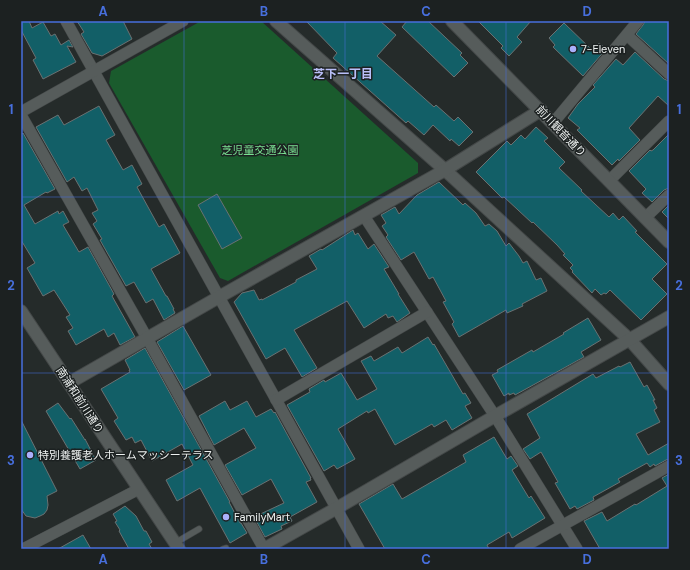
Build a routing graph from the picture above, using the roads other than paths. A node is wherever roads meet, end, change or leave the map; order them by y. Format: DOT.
graph roads {
  1 [pos="66,21"];
  2 [pos="183,21"];
  3 [pos="276,21"];
  4 [pos="452,21"];
  5 [pos="638,21"];
  6 [pos="627,35"];
  7 [pos="93,71"];
  8 [pos="669,74"];
  9 [pos="541,110"];
  10 [pos="21,112"];
  11 [pos="21,115"];
  12 [pos="669,121"];
  13 [pos="553,124"];
  14 [pos="445,170"];
  15 [pos="609,181"];
  16 [pos="669,195"];
  17 [pos="364,216"];
  18 [pos="645,218"];
  19 [pos="669,242"];
  20 [pos="218,297"];
  21 [pos="21,311"];
  22 [pos="427,312"];
  23 [pos="669,317"];
  24 [pos="147,338"];
  25 [pos="630,340"];
  26 [pos="69,383"];
  27 [pos="669,384"];
  28 [pos="276,400"];
  29 [pos="495,416"];
  30 [pos="669,466"];
  31 [pos="139,489"];
  32 [pos="337,508"];
  33 [pos="562,525"];
  34 [pos="199,529"];
  35 [pos="42,545"];
  36 [pos="177,546"];
  37 [pos="23,549"];
  38 [pos="223,549"];
  39 [pos="226,549"];
  40 [pos="264,549"];
  41 [pos="359,549"];
  42 [pos="520,549"];
  43 [pos="577,549"];
  1 -- 7 [label="street"];
  2 -- 7 [label="street"];
  3 -- 14 [label="street"];
  4 -- 9 [label="street, 前川観音通り"];
  5 -- 6 [label="street"];
  6 -- 8 [label="street"];
  6 -- 13 [label="street"];
  7 -- 10 [label="street"];
  7 -- 20 [label="street"];
  9 -- 13 [label="street, 前川観音通り"];
  9 -- 14 [label="street"];
  11 -- 24 [label="street"];
  12 -- 15 [label="street"];
  13 -- 15 [label="street, 前川観音通り"];
  14 -- 17 [label="street"];
  14 -- 25 [label="street"];
  15 -- 18 [label="street, 前川観音通り"];
  16 -- 18 [label="street"];
  17 -- 20 [label="street"];
  17 -- 22 [label="street"];
  18 -- 19 [label="street, 前川観音通り"];
  20 -- 24 [label="street"];
  20 -- 28 [label="street"];
  21 -- 26 [label="street, 南浦和前川通り"];
  22 -- 28 [label="street"];
  22 -- 29 [label="street"];
  23 -- 25 [label="street"];
  24 -- 26 [label="street"];
  24 -- 40 [label="street"];
  25 -- 27 [label="street"];
  25 -- 29 [label="street"];
  26 -- 31 [label="street, 南浦和前川通り"];
  28 -- 32 [label="street"];
  29 -- 32 [label="street"];
  29 -- 33 [label="street"];
  30 -- 33 [label="street"];
  31 -- 35 [label="street"];
  31 -- 36 [label="street, 南浦和前川通り"];
  32 -- 40 [label="street"];
  32 -- 41 [label="street"];
  33 -- 42 [label="street"];
  33 -- 43 [label="street"];
  34 -- 36 [label="lane"];
  35 -- 37 [label="street"];
  38 -- 39 [label="lane"];
}
